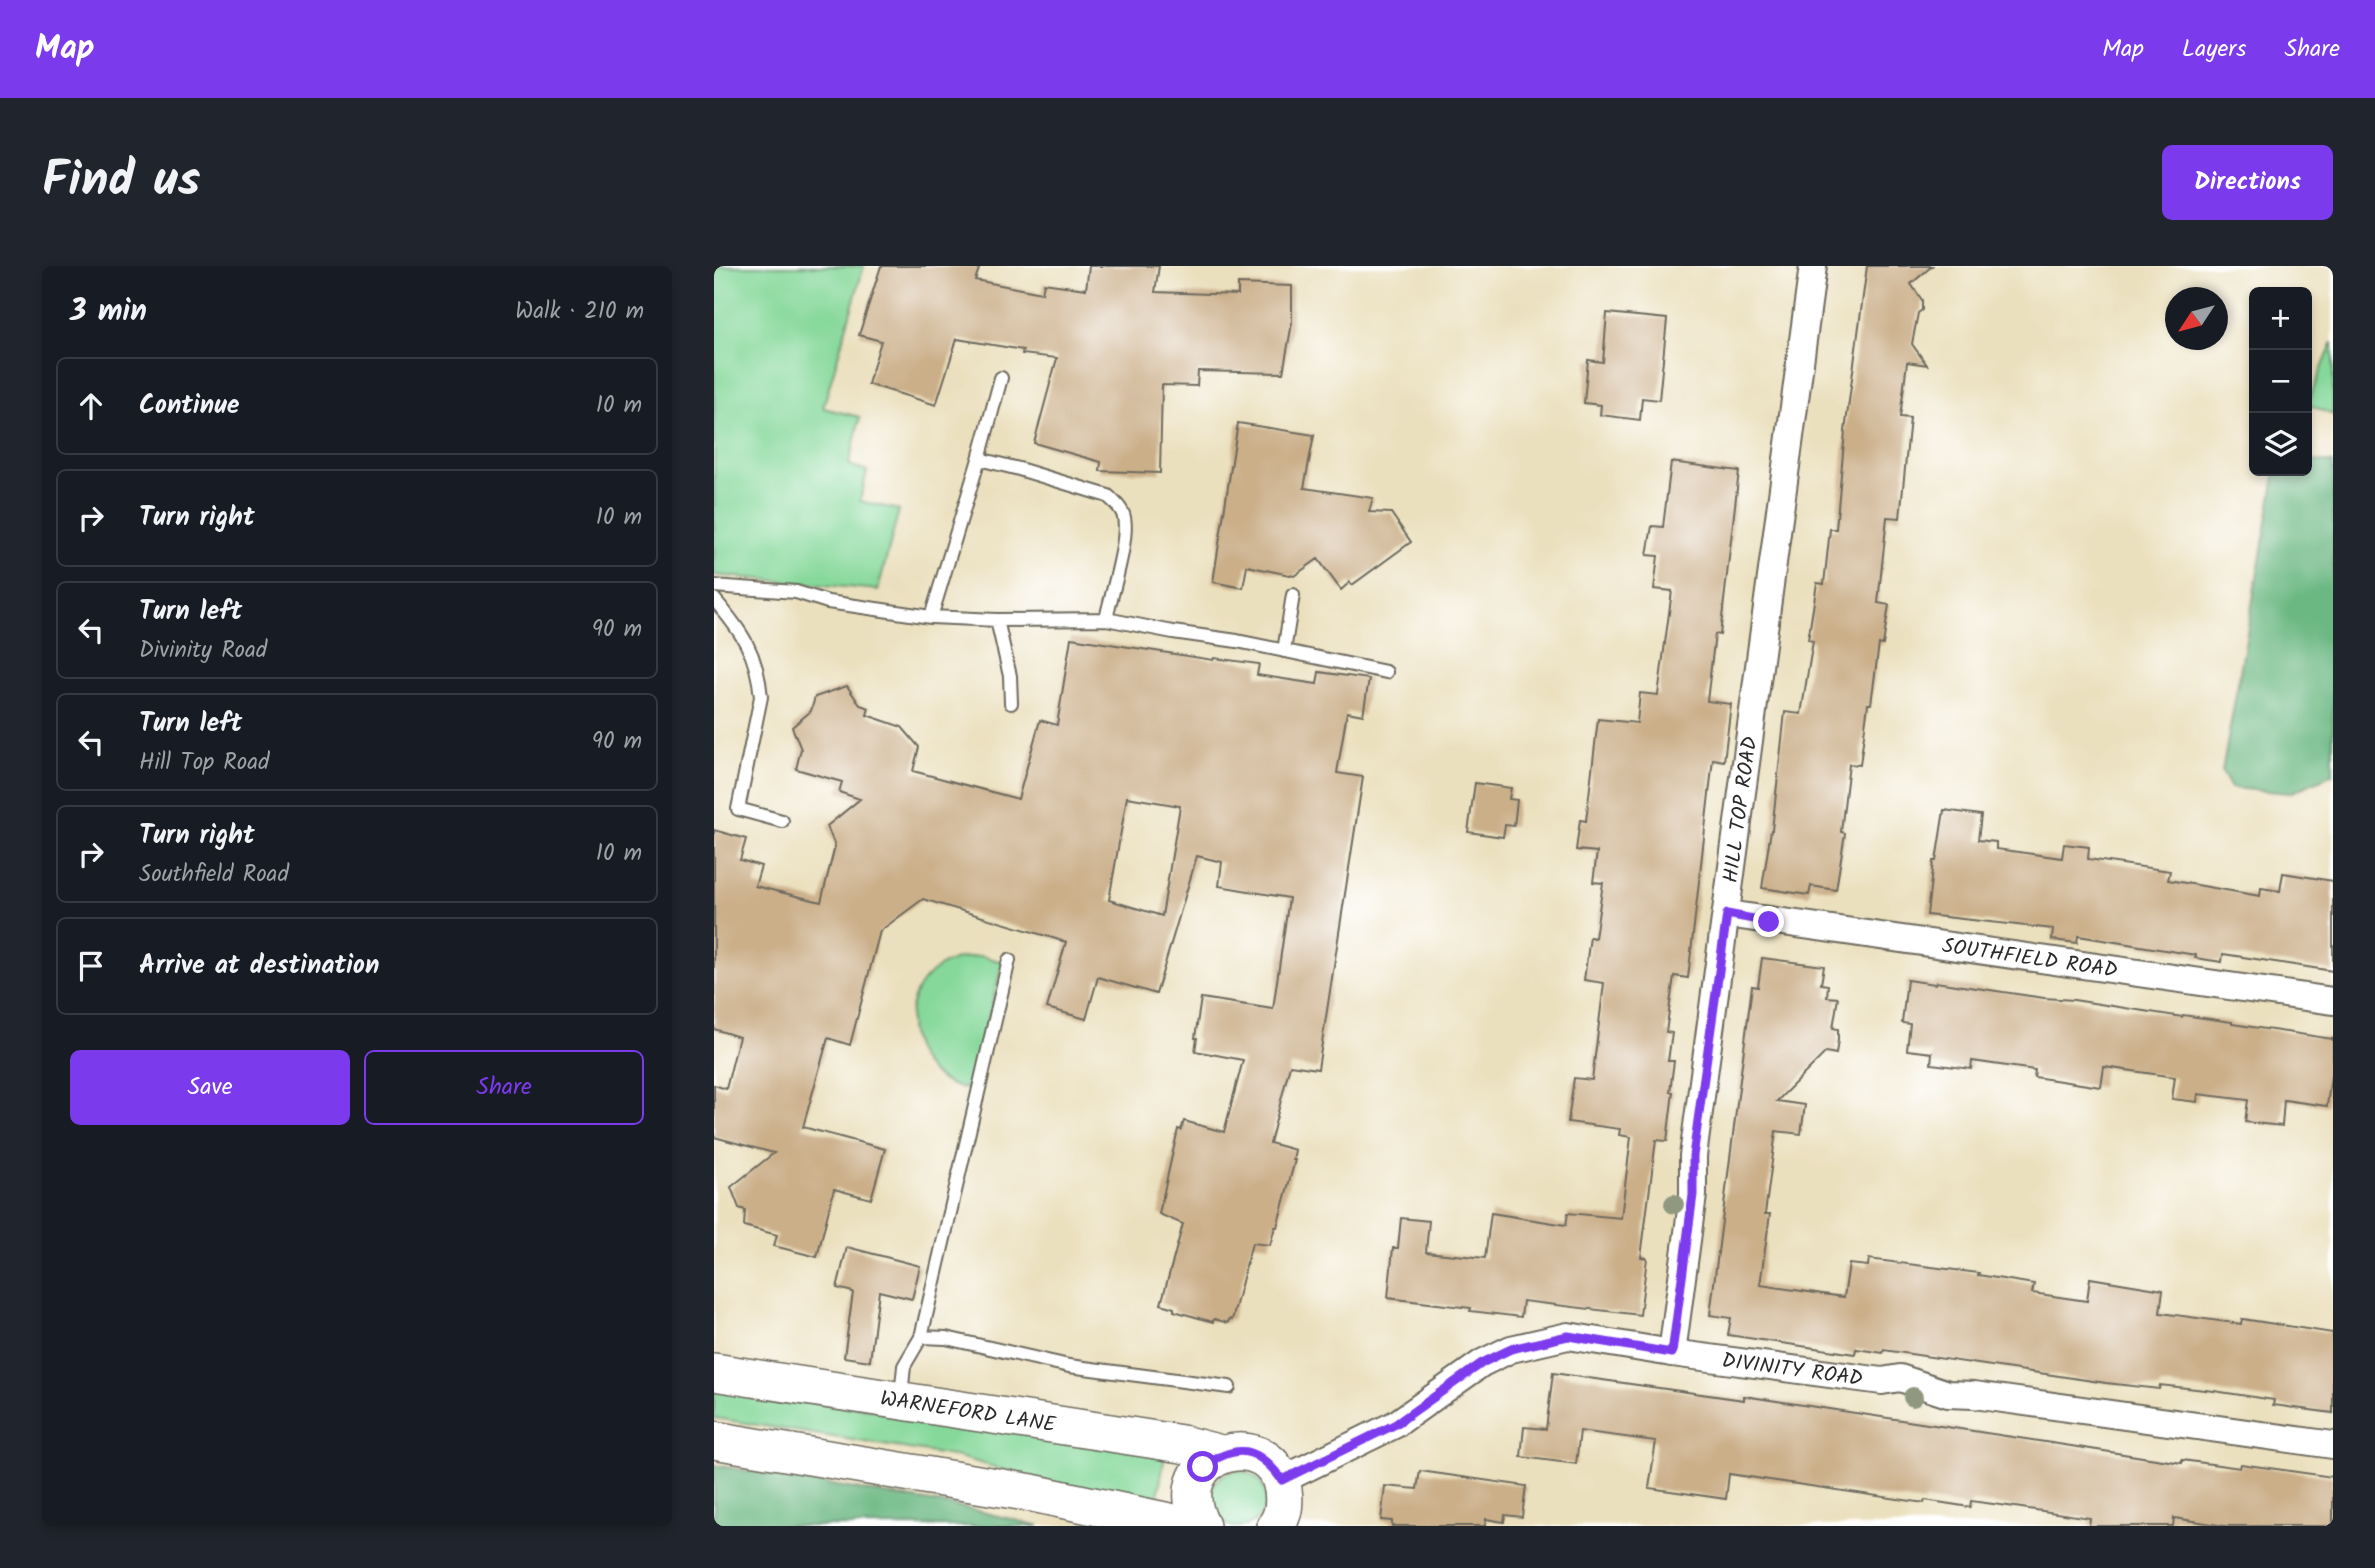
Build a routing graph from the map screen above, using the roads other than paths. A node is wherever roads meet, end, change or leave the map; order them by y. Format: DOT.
graph roads {
  1 [pos="1813,266"];
  2 [pos="1001,378"];
  3 [pos="979,459"];
  4 [pos="714,586"];
  5 [pos="1293,595"];
  6 [pos="714,599"];
  7 [pos="931,617"];
  8 [pos="1106,619"];
  9 [pos="997,621"];
  10 [pos="1284,651"];
  11 [pos="1386,672"];
  12 [pos="1011,703"];
  13 [pos="782,821"];
  14 [pos="1727,914"];
  15 [pos="1009,960"];
  16 [pos="2333,1001"];
  17 [pos="921,1337"];
  18 [pos="1672,1353"];
  19 [pos="714,1372"];
  20 [pos="1229,1387"];
  21 [pos="901,1400"];
  22 [pos="714,1440"];
  23 [pos="2333,1445"];
  24 [pos="1221,1454"];
  25 [pos="1282,1480"];
  26 [pos="1189,1526"];
  27 [pos="1201,1526"];
  28 [pos="1276,1526"];
  1 -- 14 [label="street, HILL TOP ROAD"];
  2 -- 3 [label="lane"];
  3 -- 7 [label="lane"];
  3 -- 8 [label="lane"];
  4 -- 7 [label="lane"];
  5 -- 10 [label="lane"];
  6 -- 13 [label="lane"];
  7 -- 9 [label="lane"];
  8 -- 9 [label="lane"];
  8 -- 10 [label="lane"];
  9 -- 12 [label="lane"];
  10 -- 11 [label="lane"];
  14 -- 16 [label="street, SOUTHFIELD ROAD"];
  14 -- 18 [label="street, HILL TOP ROAD"];
  15 -- 17 [label="lane"];
  17 -- 20 [label="lane"];
  17 -- 21 [label="lane"];
  18 -- 23 [label="street, DIVINITY ROAD"];
  18 -- 25 [label="street, DIVINITY ROAD"];
  19 -- 21 [label="street, WARNEFORD LANE"];
  21 -- 24 [label="street, WARNEFORD LANE"];
  22 -- 26 [label="street"];
  24 -- 25 [label="street, WARNEFORD LANE"];
  24 -- 27 [label="street"];
  25 -- 28 [label="street"];
}
